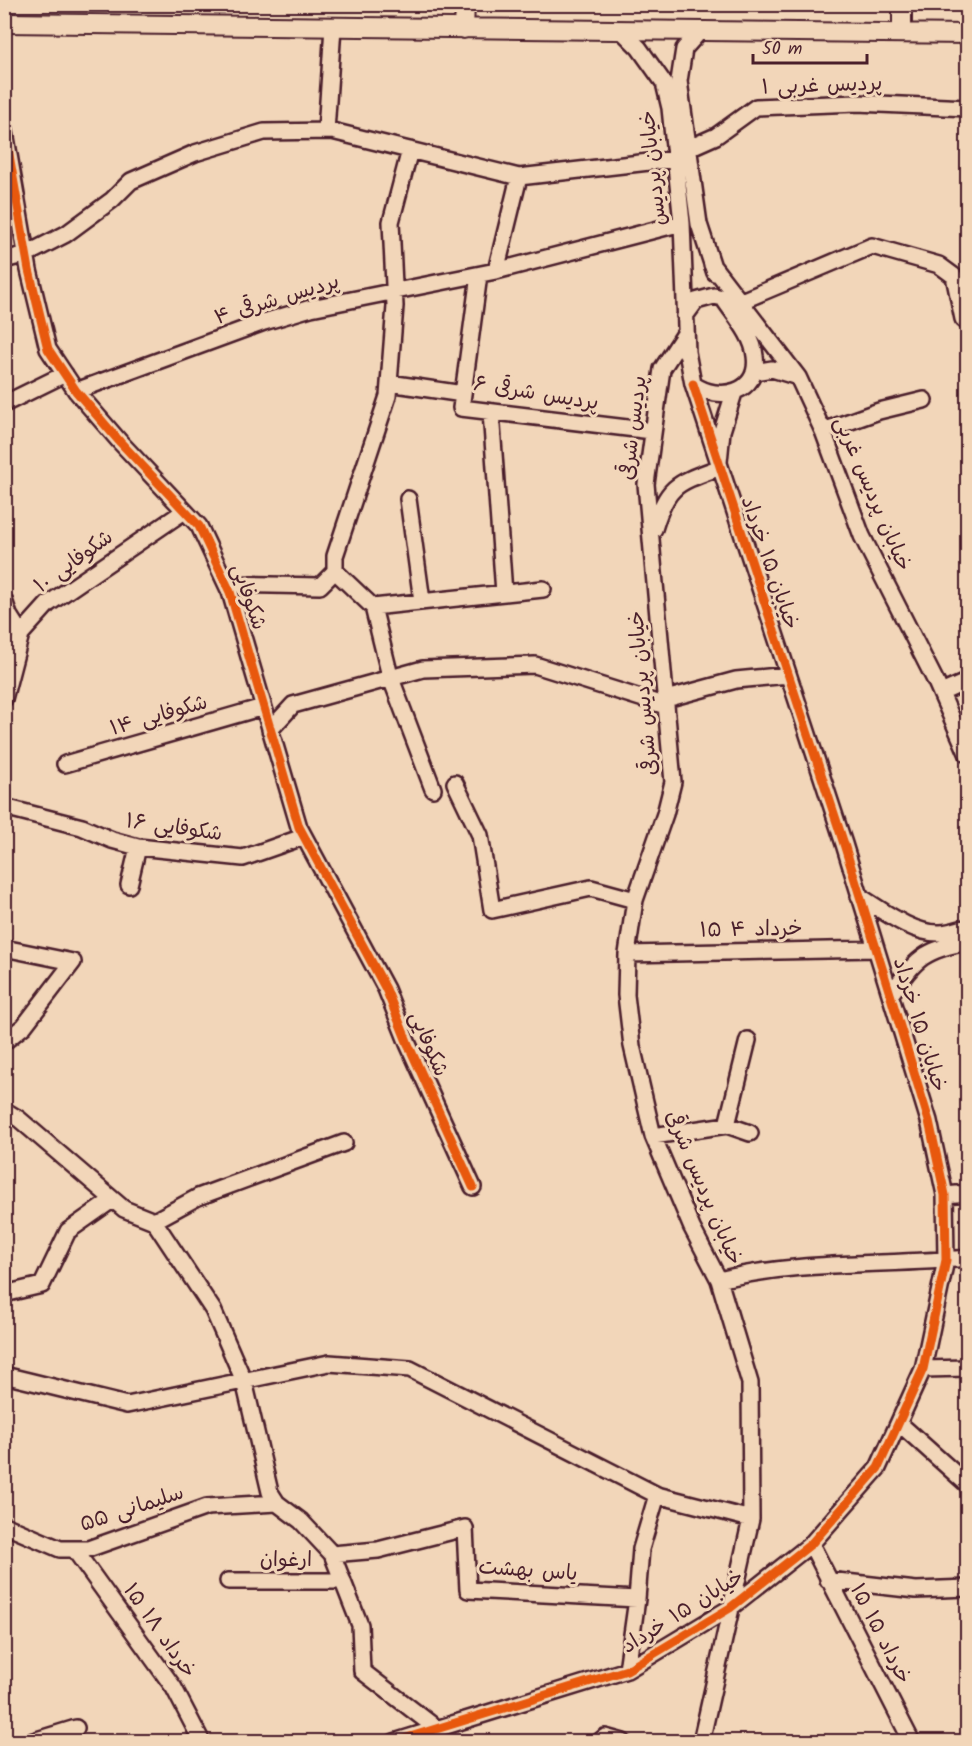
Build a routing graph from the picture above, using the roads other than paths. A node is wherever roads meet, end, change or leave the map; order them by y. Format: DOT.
graph roads {
  1 [pos="465,4"];
  2 [pos="902,4"];
  3 [pos="4,23"];
  4 [pos="333,27"];
  5 [pos="464,29"];
  6 [pos="701,30"];
  7 [pos="622,32"];
  8 [pos="902,33"];
  9 [pos="968,34"];
  10 [pos="968,108"];
  11 [pos="4,126"];
  12 [pos="326,131"];
  13 [pos="689,148"];
  14 [pos="410,150"];
  15 [pos="8,153"];
  16 [pos="675,159"];
  17 [pos="519,177"];
  18 [pos="682,224"];
  19 [pos="27,254"];
  20 [pos="4,260"];
  21 [pos="496,271"];
  22 [pos="479,275"];
  23 [pos="395,290"];
  24 [pos="731,300"];
  25 [pos="968,323"];
  26 [pos="685,324"];
  27 [pos="754,372"];
  28 [pos="65,374"];
  29 [pos="798,377"];
  30 [pos="389,383"];
  31 [pos="693,384"];
  32 [pos="76,391"];
  33 [pos="734,393"];
  34 [pos="464,394"];
  35 [pos="924,400"];
  36 [pos="4,404"];
  37 [pos="491,412"];
  38 [pos="652,431"];
  39 [pos="823,431"];
  40 [pos="718,468"];
  41 [pos="408,499"];
  42 [pos="183,512"];
  43 [pos="652,536"];
  44 [pos="335,571"];
  45 [pos="228,584"];
  46 [pos="543,589"];
  47 [pos="504,593"];
  48 [pos="4,600"];
  49 [pos="422,601"];
  50 [pos="373,607"];
  51 [pos="21,634"];
  52 [pos="788,675"];
  53 [pos="390,676"];
  54 [pos="968,681"];
  55 [pos="941,693"];
  56 [pos="4,699"];
  57 [pos="666,703"];
  58 [pos="263,707"];
  59 [pos="270,730"];
  60 [pos="968,755"];
  61 [pos="65,764"];
  62 [pos="455,783"];
  63 [pos="433,789"];
  64 [pos="4,807"];
  65 [pos="303,837"];
  66 [pos="138,847"];
  67 [pos="129,885"];
  68 [pos="860,896"];
  69 [pos="635,900"];
  70 [pos="968,927"];
  71 [pos="968,942"];
  72 [pos="4,948"];
  73 [pos="876,949"];
  74 [pos="627,954"];
  75 [pos="891,994"];
  76 [pos="748,1041"];
  77 [pos="4,1042"];
  78 [pos="4,1110"];
  79 [pos="727,1125"];
  80 [pos="750,1133"];
  81 [pos="653,1137"];
  82 [pos="344,1143"];
  83 [pos="473,1187"];
  84 [pos="968,1192"];
  85 [pos="945,1195"];
  86 [pos="112,1200"];
  87 [pos="154,1221"];
  88 [pos="968,1258"];
  89 [pos="946,1260"];
  90 [pos="719,1280"];
  91 [pos="4,1294"];
  92 [pos="968,1368"];
  93 [pos="923,1369"];
  94 [pos="4,1375"];
  95 [pos="244,1381"];
  96 [pos="900,1424"];
  97 [pos="968,1485"];
  98 [pos="657,1495"];
  99 [pos="277,1503"];
  100 [pos="751,1519"];
  101 [pos="4,1525"];
  102 [pos="811,1544"];
  103 [pos="74,1549"];
  104 [pos="332,1554"];
  105 [pos="828,1580"];
  106 [pos="228,1581"];
  107 [pos="343,1581"];
  108 [pos="968,1588"];
  109 [pos="637,1599"];
  110 [pos="730,1608"];
  111 [pos="627,1670"];
  112 [pos="76,1728"];
  113 [pos="436,1728"];
  114 [pos="30,1742"];
  115 [pos="202,1742"];
  116 [pos="394,1742"];
  117 [pos="598,1742"];
  118 [pos="623,1742"];
  119 [pos="701,1742"];
  120 [pos="912,1742"];
  1 -- 5 [label="main road"];
  2 -- 8 [label="main road"];
  3 -- 4 [label="main road"];
  4 -- 5 [label="main road"];
  4 -- 12 [label="street"];
  5 -- 7 [label="main road"];
  6 -- 7 [label="main road"];
  6 -- 8 [label="main road"];
  6 -- 13 [label="street, خیابان پردیس"];
  7 -- 16 [label="street, خیابان پردیس"];
  8 -- 9 [label="main road"];
  10 -- 13 [label="street, پردیس غربی ۱"];
  11 -- 15 [label="street, شکوفایی"];
  12 -- 14 [label="street"];
  12 -- 19 [label="street"];
  13 -- 24 [label="street, خیابان پردیس"];
  14 -- 17 [label="street"];
  14 -- 23 [label="street"];
  15 -- 19 [label="street, شکوفایی"];
  16 -- 17 [label="street"];
  16 -- 18 [label="street, خیابان پردیس"];
  17 -- 21 [label="street"];
  18 -- 21 [label="street, پردیس شرقی ۴"];
  18 -- 26 [label="street, خیابان پردیس"];
  19 -- 20 [label="street"];
  19 -- 28 [label="street, شکوفایی"];
  21 -- 22 [label="street, پردیس شرقی ۴"];
  22 -- 23 [label="street, پردیس شرقی ۴"];
  22 -- 34 [label="street"];
  23 -- 30 [label="street"];
  23 -- 32 [label="street, پردیس شرقی ۴"];
  24 -- 25 [label="street"];
  24 -- 26 [label="street"];
  24 -- 27 [label="street"];
  24 -- 29 [label="street, خیابان پردیس غربی"];
  26 -- 31 [label="street"];
  26 -- 38 [label="street, پردیس شرقی"];
  27 -- 29 [label="street"];
  27 -- 33 [label="street"];
  28 -- 32 [label="street, شکوفایی"];
  28 -- 36 [label="street"];
  29 -- 39 [label="street, خیابان پردیس غربی"];
  30 -- 34 [label="street, پردیس شرقی ۶"];
  30 -- 44 [label="street"];
  31 -- 33 [label="street"];
  31 -- 40 [label="street, خیابان ۱۵ خرداد"];
  32 -- 42 [label="street, شکوفایی"];
  33 -- 40 [label="street"];
  34 -- 37 [label="street, پردیس شرقی ۶"];
  35 -- 39 [label="street"];
  37 -- 38 [label="street, پردیس شرقی ۶"];
  37 -- 47 [label="street"];
  38 -- 43 [label="street, پردیس شرقی"];
  39 -- 55 [label="street, خیابان پردیس غربی"];
  40 -- 43 [label="street"];
  40 -- 52 [label="street, خیابان ۱۵ خرداد"];
  41 -- 49 [label="street"];
  42 -- 45 [label="street, شکوفایی"];
  42 -- 51 [label="street, شکوفایی ۱۰"];
  43 -- 57 [label="street, خیابان پردیس شرقی"];
  44 -- 45 [label="street"];
  44 -- 50 [label="street"];
  45 -- 58 [label="street, شکوفایی"];
  46 -- 47 [label="street"];
  47 -- 49 [label="street"];
  48 -- 51 [label="street"];
  49 -- 50 [label="street"];
  50 -- 53 [label="street"];
  51 -- 56 [label="street, شکوفایی ۱۰"];
  52 -- 57 [label="street"];
  52 -- 68 [label="street, خیابان ۱۵ خرداد"];
  53 -- 57 [label="street"];
  53 -- 59 [label="street"];
  53 -- 63 [label="street"];
  54 -- 55 [label="street"];
  55 -- 60 [label="street, خیابان پردیس غربی"];
  57 -- 69 [label="street, خیابان پردیس شرقی"];
  58 -- 59 [label="street, شکوفایی"];
  58 -- 61 [label="street, شکوفایی ۱۴"];
  59 -- 65 [label="street, شکوفایی"];
  62 -- 69 [label="street"];
  64 -- 66 [label="street, شکوفایی ۱۶"];
  65 -- 66 [label="street, شکوفایی ۱۶"];
  65 -- 83 [label="street, شکوفایی"];
  66 -- 67 [label="street"];
  68 -- 70 [label="street"];
  68 -- 73 [label="street, خیابان ۱۵ خرداد"];
  69 -- 74 [label="street, خیابان پردیس شرقی"];
  71 -- 75 [label="street"];
  72 -- 77 [label="street"];
  73 -- 74 [label="street, ۱۵ خرداد ۴"];
  73 -- 75 [label="street, خیابان ۱۵ خرداد"];
  74 -- 81 [label="street, خیابان پردیس شرقی"];
  75 -- 85 [label="street, خیابان ۱۵ خرداد"];
  76 -- 79 [label="street"];
  78 -- 86 [label="street"];
  79 -- 80 [label="street"];
  79 -- 81 [label="street"];
  81 -- 90 [label="street, خیابان پردیس شرقی"];
  82 -- 87 [label="street"];
  84 -- 85 [label="street"];
  85 -- 89 [label="street, خیابان ۱۵ خرداد"];
  86 -- 87 [label="street"];
  86 -- 91 [label="street"];
  87 -- 95 [label="street"];
  88 -- 89 [label="street"];
  89 -- 90 [label="street"];
  89 -- 93 [label="street, خیابان ۱۵ خرداد"];
  90 -- 100 [label="street, خیابان پردیس شرقی"];
  92 -- 93 [label="street"];
  93 -- 96 [label="street, خیابان ۱۵ خرداد"];
  94 -- 95 [label="street"];
  95 -- 98 [label="street"];
  95 -- 99 [label="street"];
  96 -- 97 [label="street"];
  96 -- 102 [label="street, خیابان ۱۵ خرداد"];
  98 -- 100 [label="street"];
  98 -- 109 [label="street"];
  99 -- 103 [label="street, سلیمانی ۵۵"];
  99 -- 104 [label="street"];
  100 -- 110 [label="street, خیابان پردیس شرقی"];
  101 -- 103 [label="street, سلیمانی ۵۵"];
  102 -- 105 [label="street, ۱۵ خرداد ۱۵"];
  102 -- 110 [label="street, خیابان ۱۵ خرداد"];
  103 -- 115 [label="street, ۱۵ خرداد ۱۸"];
  104 -- 107 [label="street"];
  104 -- 109 [label="street, یاس بهشت"];
  105 -- 108 [label="street"];
  105 -- 120 [label="street, ۱۵ خرداد ۱۵"];
  106 -- 107 [label="street, ارغوان"];
  107 -- 113 [label="street"];
  109 -- 111 [label="street"];
  110 -- 111 [label="street, خیابان ۱۵ خرداد"];
  110 -- 119 [label="street, خیابان پردیس شرقی"];
  111 -- 113 [label="street, خیابان ۱۵ خرداد"];
  112 -- 114 [label="street"];
  113 -- 116 [label="street, خیابان ۱۵ خرداد"];
  117 -- 118 [label="street"];
}
